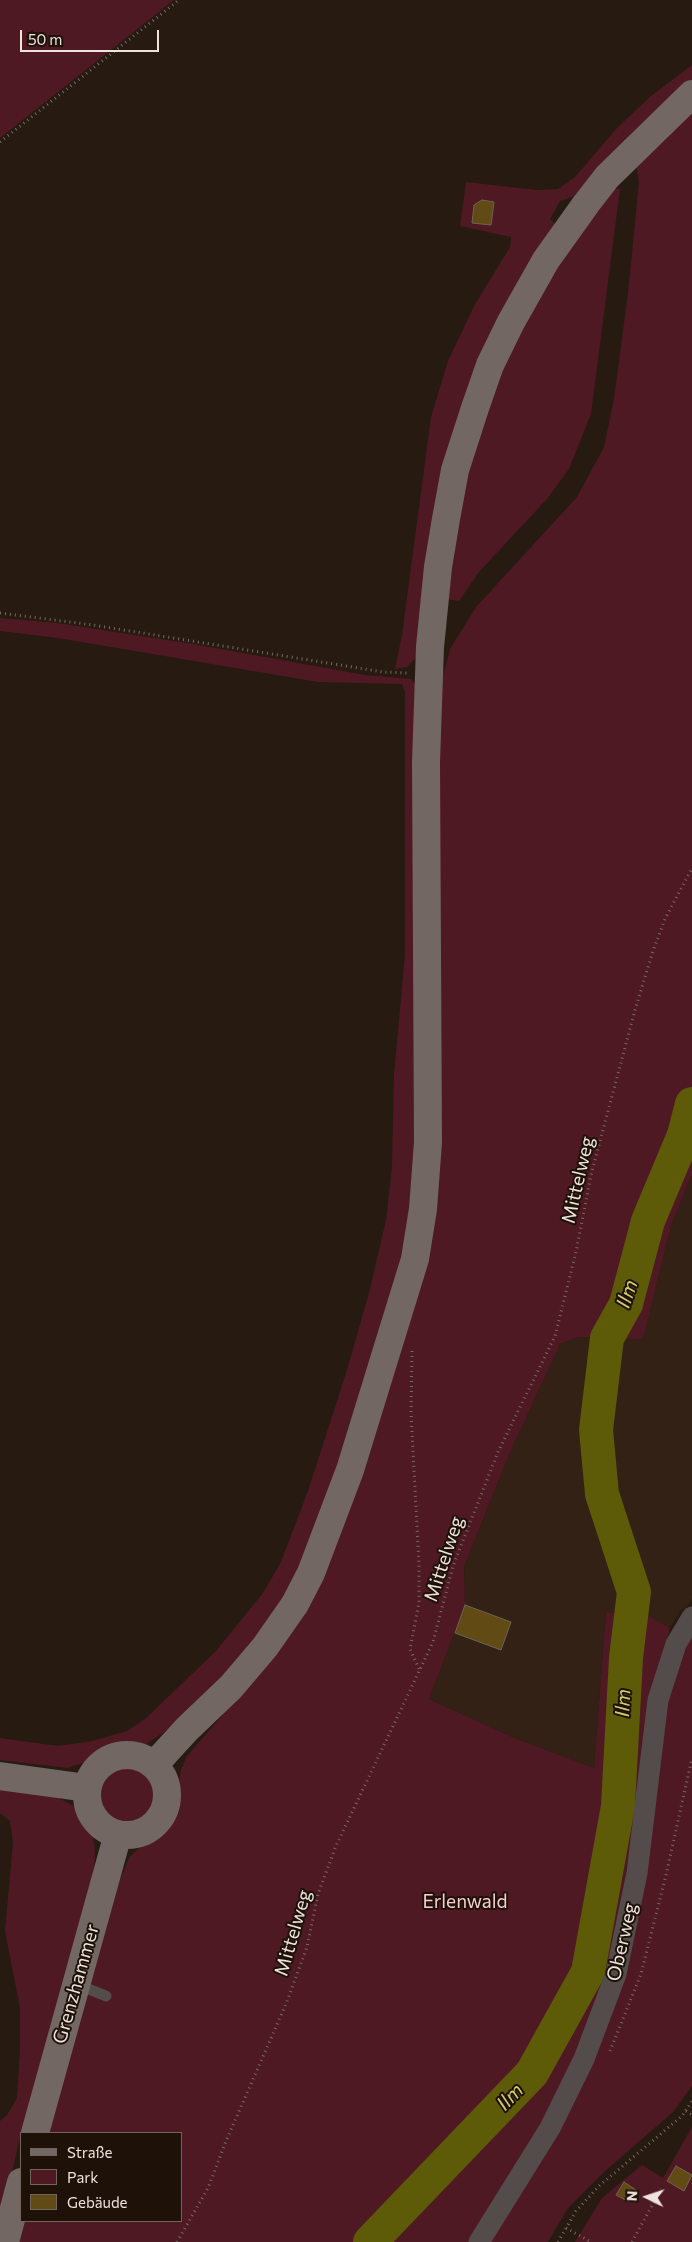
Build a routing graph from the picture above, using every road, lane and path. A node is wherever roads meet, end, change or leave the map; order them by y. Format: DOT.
graph roads {
  1 [pos="179,0"];
  2 [pos="692,94"];
  3 [pos="0,142"];
  4 [pos="0,613"];
  5 [pos="429,673"];
  6 [pos="692,868"];
  7 [pos="412,1346"];
  8 [pos="684,1621"];
  9 [pos="420,1671"];
  10 [pos="154,1765"];
  11 [pos="0,1776"];
  12 [pos="87,1788"];
  13 [pos="118,1834"];
  14 [pos="76,1984"];
  15 [pos="106,1996"];
  16 [pos="692,2101"];
  17 [pos="686,2111"];
  18 [pos="692,2115"];
  19 [pos="35,2132"];
  20 [pos="20,2186"];
  21 [pos="661,2189"];
  22 [pos="566,2228"];
  23 [pos="5,2242"];
  24 [pos="177,2242"];
  25 [pos="479,2242"];
  26 [pos="558,2242"];
  27 [pos="590,2242"];
  28 [pos="632,2242"];
  1 -- 3 [label="path"];
  2 -- 5 [label="main road"];
  4 -- 5 [label="path"];
  5 -- 10 [label="main road"];
  6 -- 9 [label="path, Mittelweg"];
  7 -- 9 [label="path"];
  8 -- 25 [label="street, Oberweg"];
  9 -- 24 [label="path, Mittelweg"];
  10 -- 12 [label="main road"];
  10 -- 13 [label="main road"];
  11 -- 12 [label="main road"];
  12 -- 13 [label="main road"];
  13 -- 14 [label="main road, Grenzhammer"];
  14 -- 15 [label="lane"];
  14 -- 19 [label="main road, Grenzhammer"];
  16 -- 17 [label="path"];
  17 -- 18 [label="path"];
  17 -- 22 [label="path"];
  20 -- 23 [label="main road"];
  21 -- 28 [label="path"];
  22 -- 26 [label="path"];
  22 -- 27 [label="path"];
}
